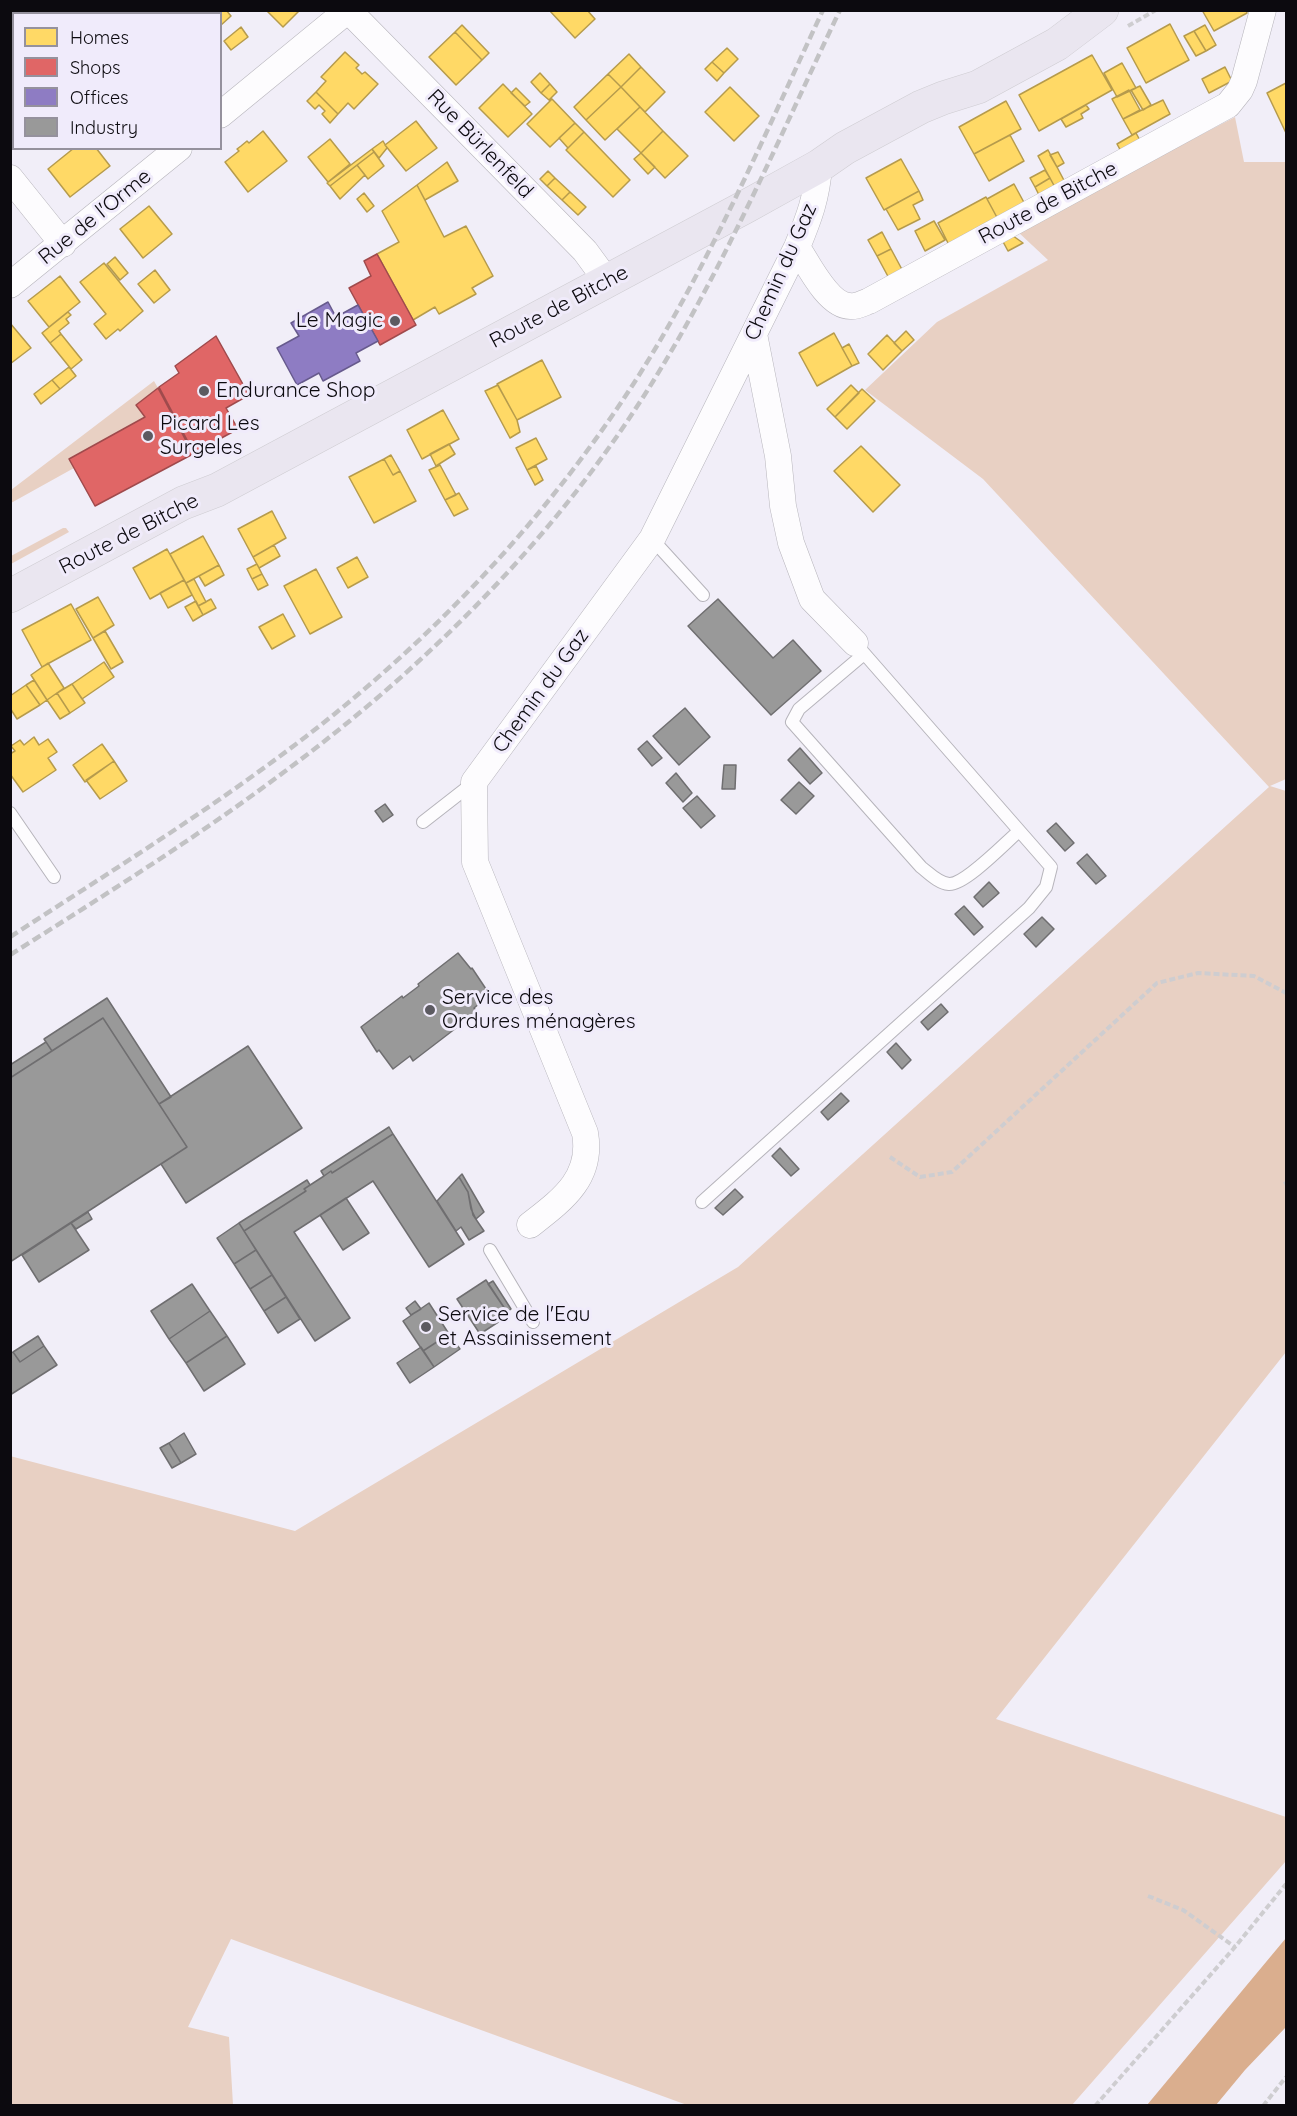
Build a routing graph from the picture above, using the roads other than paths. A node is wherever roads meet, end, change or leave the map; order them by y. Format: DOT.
graph roads {
  1 [pos="348,10"];
  2 [pos="1102,10"];
  3 [pos="1263,10"];
  4 [pos="222,113"];
  5 [pos="177,150"];
  6 [pos="819,166"];
  7 [pos="10,178"];
  8 [pos="63,244"];
  9 [pos="797,247"];
  10 [pos="607,281"];
  11 [pos="10,285"];
  12 [pos="754,334"];
  13 [pos="652,539"];
  14 [pos="703,595"];
  15 [pos="10,596"];
  16 [pos="859,648"];
  17 [pos="474,783"];
  18 [pos="10,813"];
  19 [pos="423,822"];
  20 [pos="1019,831"];
  21 [pos="54,877"];
  22 [pos="702,1202"];
  23 [pos="530,1225"];
  24 [pos="490,1250"];
  25 [pos="533,1322"];
  1 -- 4 [label="street"];
  1 -- 10 [label="street, Rue Bürlenfeld"];
  2 -- 6 [label="main road, Route de Bitche"];
  3 -- 9 [label="street, Route de Bitche"];
  5 -- 8 [label="street, Rue de l'Orme"];
  6 -- 9 [label="street, Chemin du Gaz"];
  6 -- 10 [label="main road, Route de Bitche"];
  7 -- 8 [label="street"];
  8 -- 11 [label="street, Rue de l'Orme"];
  9 -- 12 [label="street, Chemin du Gaz"];
  10 -- 15 [label="main road, Route de Bitche"];
  12 -- 13 [label="street, Chemin du Gaz"];
  12 -- 16 [label="street"];
  13 -- 14 [label="lane"];
  13 -- 17 [label="street, Chemin du Gaz"];
  16 -- 20 [label="lane"];
  16 -- 20 [label="lane"];
  17 -- 19 [label="lane"];
  17 -- 23 [label="street"];
  18 -- 21 [label="lane"];
  20 -- 22 [label="lane"];
  24 -- 25 [label="lane"];
}
